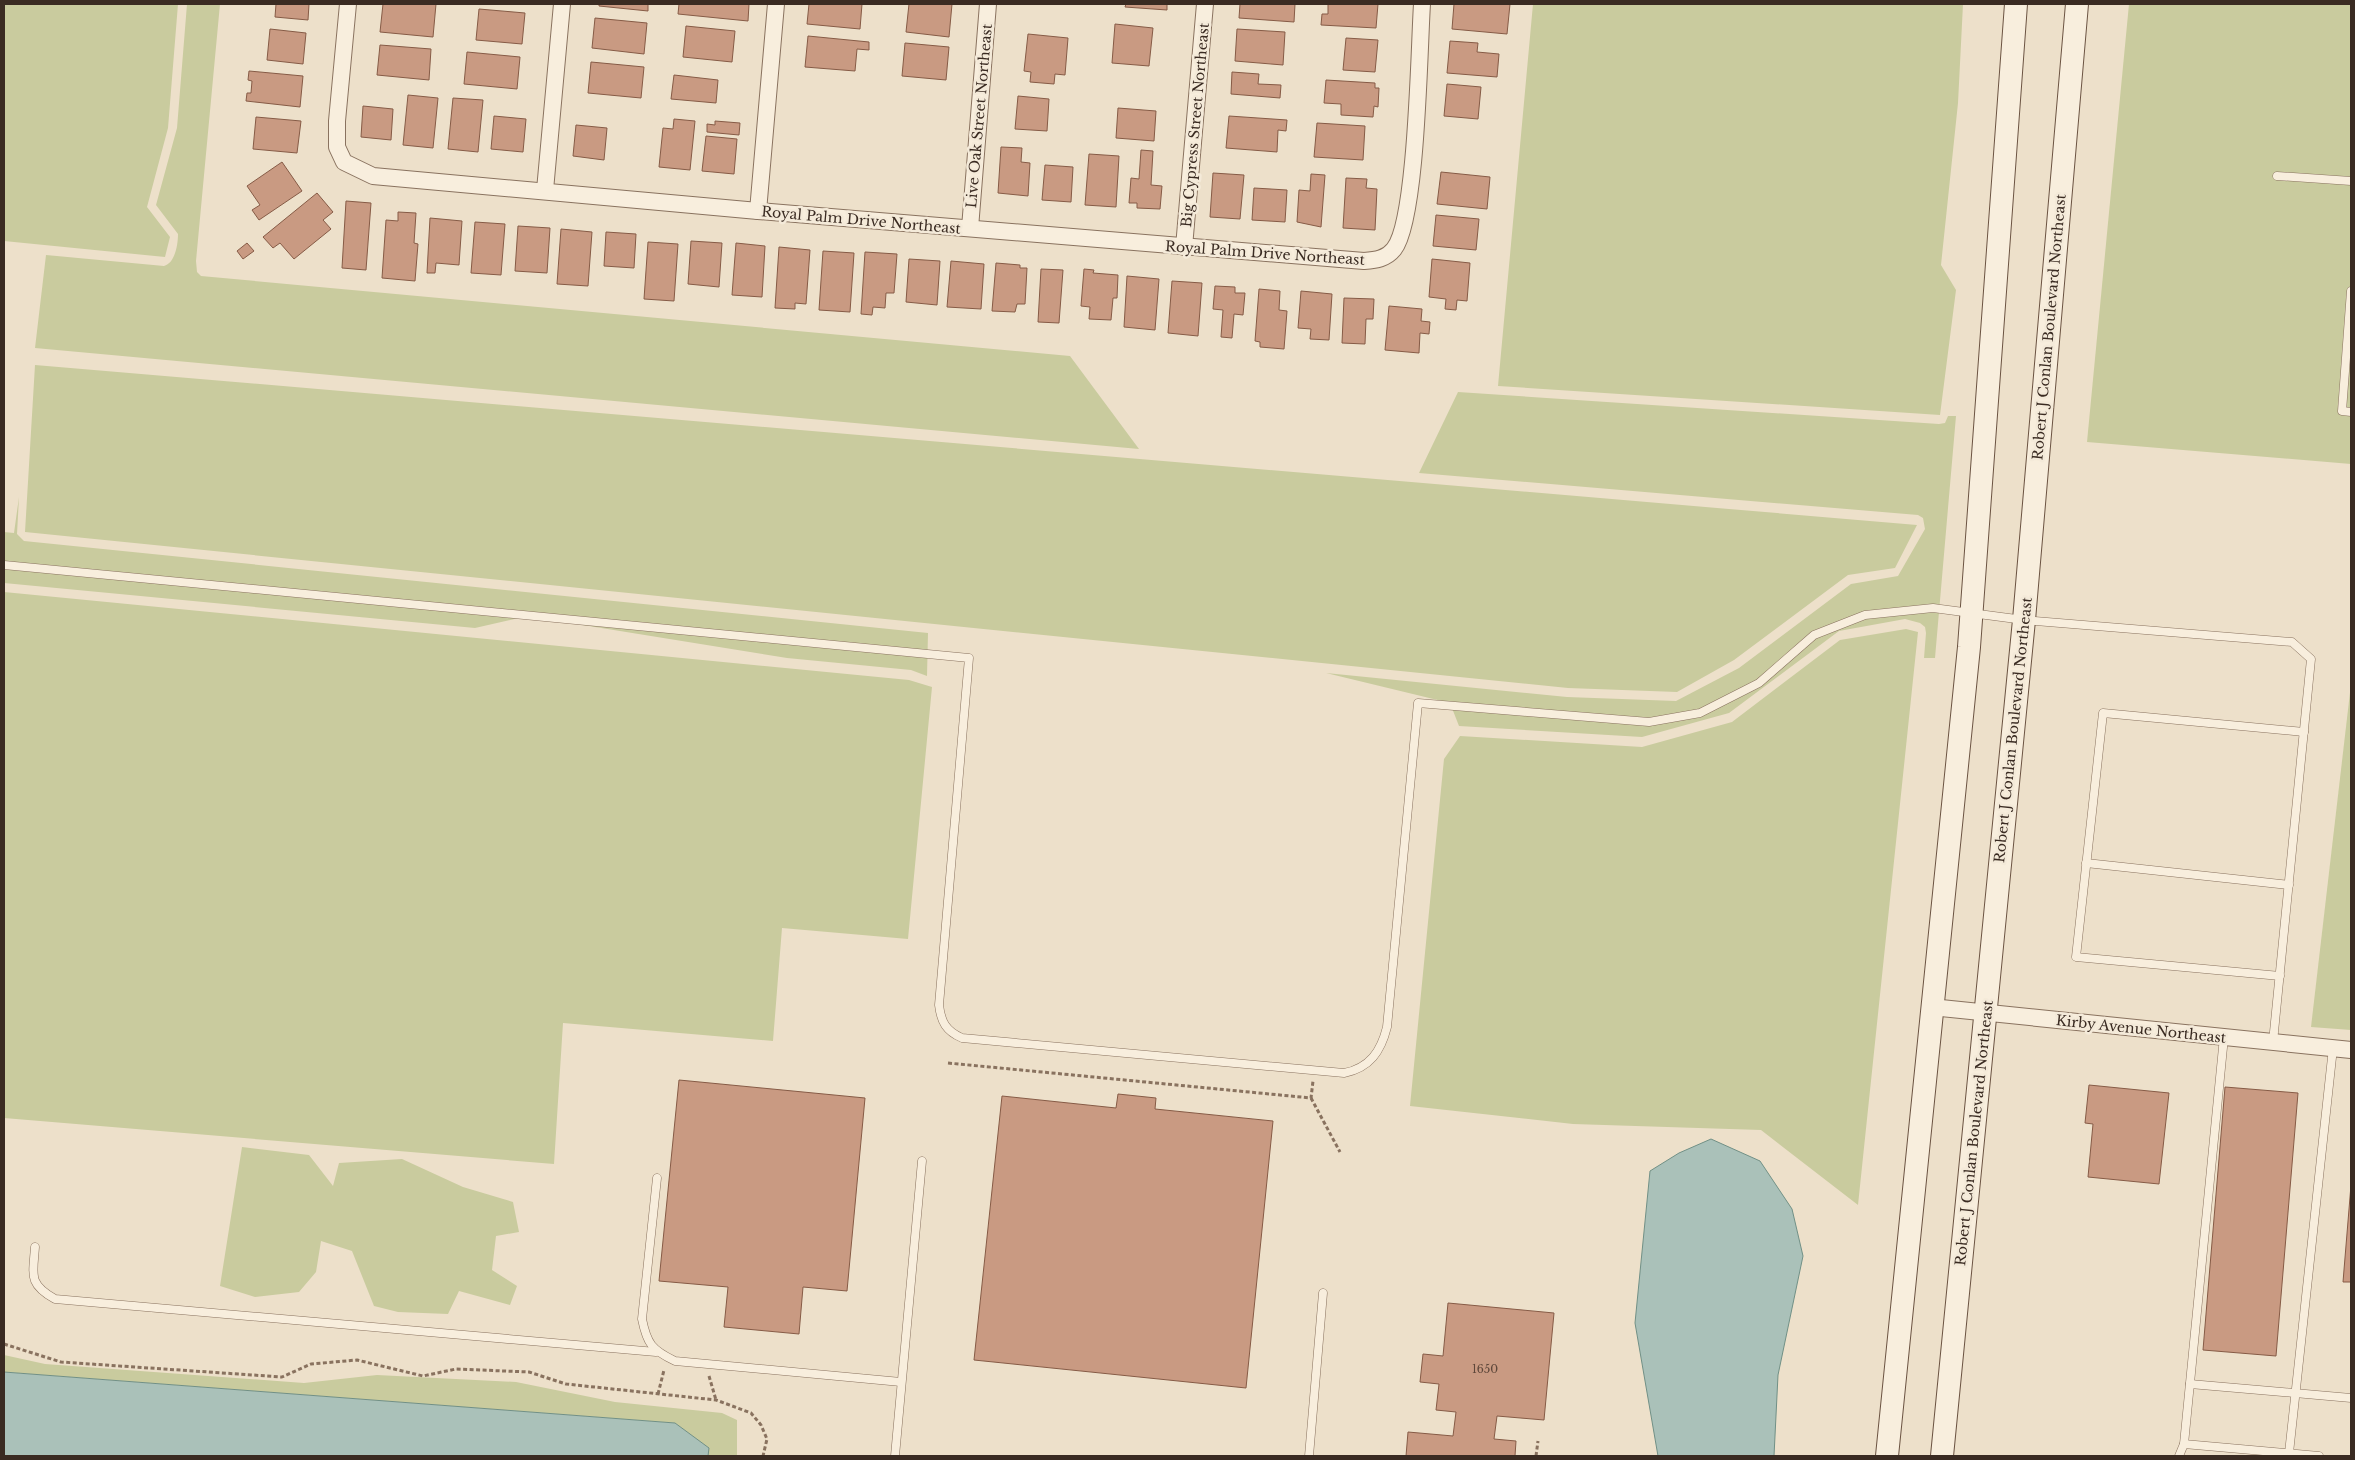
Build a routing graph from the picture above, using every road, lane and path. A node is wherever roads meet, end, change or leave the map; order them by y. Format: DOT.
graph roads {
  1 [pos="348,4"];
  2 [pos="562,4"];
  3 [pos="776,4"];
  4 [pos="988,4"];
  5 [pos="1205,4"];
  6 [pos="1422,4"];
  7 [pos="2016,4"];
  8 [pos="2077,4"];
  9 [pos="2277,176"];
  10 [pos="2351,181"];
  11 [pos="545,190"];
  12 [pos="758,211"];
  13 [pos="970,228"];
  14 [pos="1184,247"];
  15 [pos="2351,292"];
  16 [pos="2351,412"];
  17 [pos="4,565"];
  18 [pos="1972,614"];
  19 [pos="2024,620"];
  20 [pos="2304,732"];
  21 [pos="2086,863"];
  22 [pos="2289,885"];
  23 [pos="2280,976"];
  24 [pos="1931,1007"];
  25 [pos="1986,1014"];
  26 [pos="2224,1037"];
  27 [pos="2273,1042"];
  28 [pos="2333,1048"];
  29 [pos="2351,1050"];
  30 [pos="948,1063"];
  31 [pos="1314,1071"];
  32 [pos="1311,1098"];
  33 [pos="1340,1152"];
  34 [pos="922,1161"];
  35 [pos="657,1178"];
  36 [pos="35,1247"];
  37 [pos="1323,1293"];
  38 [pos="4,1344"];
  39 [pos="656,1352"];
  40 [pos="667,1357"];
  41 [pos="705,1364"];
  42 [pos="901,1382"];
  43 [pos="2190,1384"];
  44 [pos="2295,1393"];
  45 [pos="658,1394"];
  46 [pos="2351,1398"];
  47 [pos="716,1400"];
  48 [pos="1538,1441"];
  49 [pos="2184,1444"];
  50 [pos="2289,1453"];
  51 [pos="763,1456"];
  52 [pos="894,1456"];
  53 [pos="1309,1456"];
  54 [pos="1536,1456"];
  55 [pos="1887,1456"];
  56 [pos="1942,1456"];
  57 [pos="2179,1456"];
  58 [pos="2319,1456"];
  1 -- 11 [label="street, Royal Palm Drive Northeast"];
  2 -- 11 [label="street"];
  3 -- 12 [label="street"];
  4 -- 13 [label="street, Live Oak Street Northeast"];
  5 -- 14 [label="street, Big Cypress Street Northeast"];
  6 -- 14 [label="street, Royal Palm Drive Northeast"];
  7 -- 18 [label="main road"];
  8 -- 19 [label="main road, Robert J Conlan Boulevard Northeast"];
  9 -- 10 [label="lane"];
  11 -- 12 [label="street, Royal Palm Drive Northeast"];
  12 -- 13 [label="street, Royal Palm Drive Northeast"];
  13 -- 14 [label="street, Royal Palm Drive Northeast"];
  15 -- 16 [label="lane"];
  17 -- 31 [label="lane"];
  18 -- 19 [label="lane"];
  18 -- 24 [label="main road"];
  18 -- 31 [label="lane"];
  19 -- 20 [label="lane"];
  19 -- 25 [label="main road, Robert J Conlan Boulevard Northeast"];
  20 -- 21 [label="lane"];
  20 -- 22 [label="lane"];
  21 -- 22 [label="lane"];
  21 -- 23 [label="lane"];
  22 -- 23 [label="lane"];
  23 -- 27 [label="lane"];
  24 -- 25 [label="street, Kirby Avenue Northeast"];
  24 -- 55 [label="main road"];
  25 -- 26 [label="street, Kirby Avenue Northeast"];
  25 -- 56 [label="main road, Robert J Conlan Boulevard Northeast"];
  26 -- 27 [label="street, Kirby Avenue Northeast"];
  26 -- 43 [label="lane"];
  27 -- 28 [label="street, Kirby Avenue Northeast"];
  28 -- 29 [label="street, Kirby Avenue Northeast"];
  28 -- 44 [label="lane"];
  30 -- 32 [label="path"];
  31 -- 32 [label="path"];
  32 -- 33 [label="path"];
  34 -- 42 [label="lane"];
  35 -- 39 [label="lane"];
  36 -- 39 [label="lane"];
  37 -- 53 [label="lane"];
  38 -- 45 [label="path"];
  39 -- 40 [label="lane"];
  40 -- 41 [label="lane"];
  40 -- 45 [label="path"];
  41 -- 42 [label="lane"];
  41 -- 47 [label="path"];
  42 -- 52 [label="lane"];
  43 -- 44 [label="lane"];
  43 -- 49 [label="lane"];
  44 -- 46 [label="lane"];
  44 -- 50 [label="lane"];
  45 -- 47 [label="path"];
  47 -- 51 [label="path"];
  48 -- 54 [label="path"];
  49 -- 50 [label="lane"];
  49 -- 57 [label="lane"];
  50 -- 58 [label="lane"];
}
